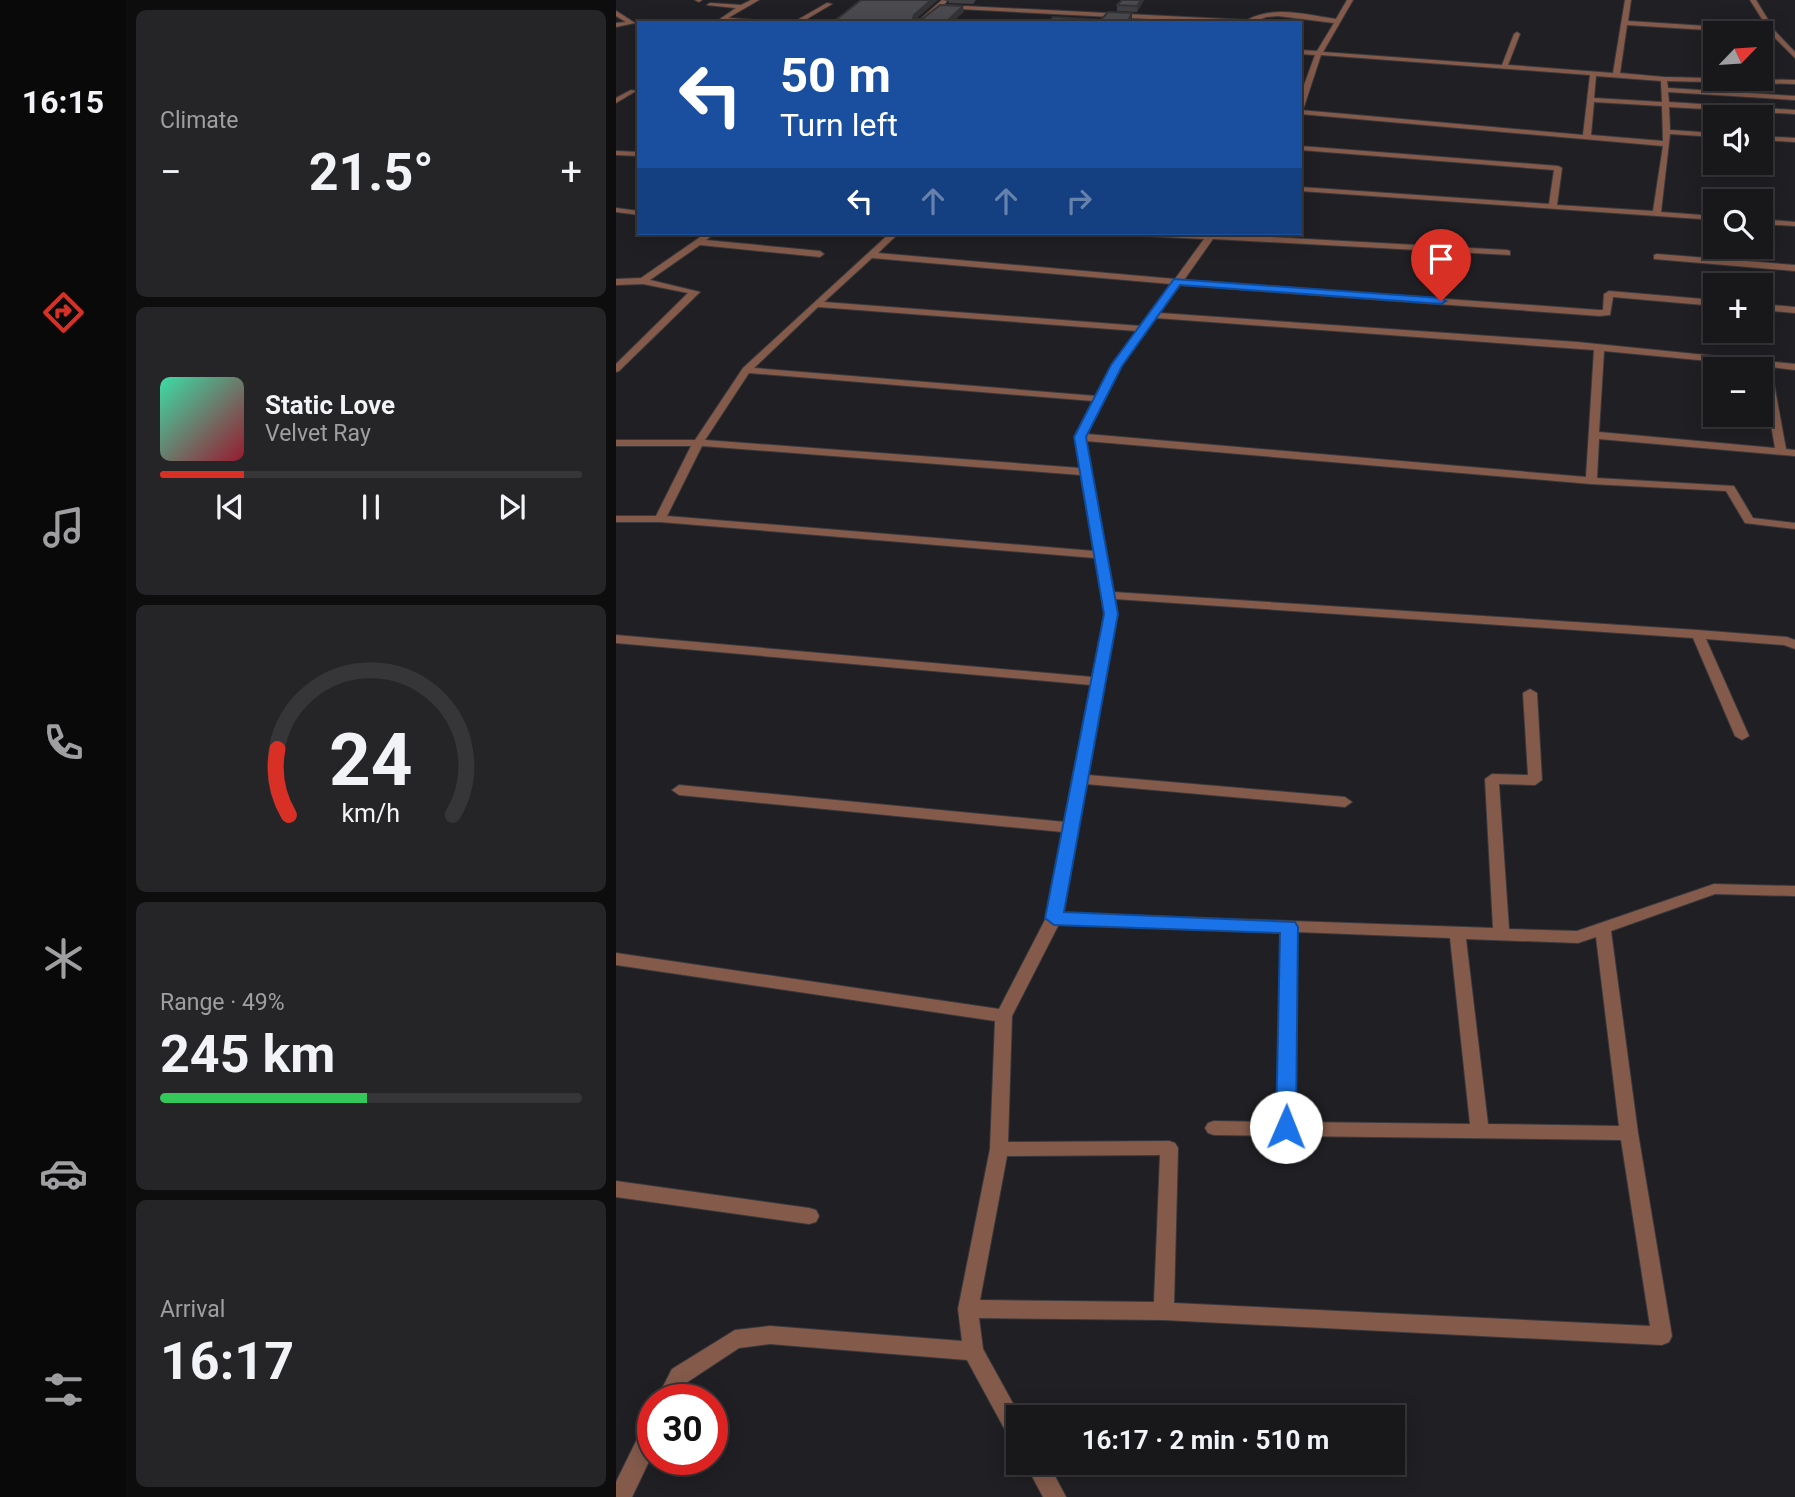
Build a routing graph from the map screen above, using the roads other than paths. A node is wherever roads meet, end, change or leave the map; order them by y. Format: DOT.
graph roads {
  1 [pos="756,0"];
  2 [pos="945,0"];
  3 [pos="1350,0"];
  4 [pos="1628,0"];
  5 [pos="1753,0"];
  6 [pos="829,4"];
  7 [pos="710,5"];
  8 [pos="937,6"];
  9 [pos="742,7"];
  10 [pos="616,13"];
  11 [pos="756,21"];
  12 [pos="796,21"];
  13 [pos="921,21"];
  14 [pos="1228,21"];
  15 [pos="1248,21"];
  16 [pos="1336,21"];
  17 [pos="1766,21"];
  18 [pos="1625,23"];
  19 [pos="616,26"];
  20 [pos="1703,28"];
  21 [pos="1773,32"];
  22 [pos="1517,34"];
  23 [pos="1302,52"];
  24 [pos="1319,53"];
  25 [pos="1795,56"];
  26 [pos="1504,67"];
  27 [pos="1593,74"];
  28 [pos="1616,75"];
  29 [pos="1664,79"];
  30 [pos="1304,82"];
  31 [pos="1795,82"];
  32 [pos="1665,90"];
  33 [pos="633,91"];
  34 [pos="1795,98"];
  35 [pos="1590,100"];
  36 [pos="616,101"];
  37 [pos="1665,105"];
  38 [pos="1302,110"];
  39 [pos="1795,112"];
  40 [pos="1666,132"];
  41 [pos="1703,134"];
  42 [pos="1587,136"];
  43 [pos="1773,139"];
  44 [pos="1795,140"];
  45 [pos="1667,144"];
  46 [pos="1302,148"];
  47 [pos="616,153"];
  48 [pos="637,154"];
  49 [pos="1302,189"];
  50 [pos="1553,207"];
  51 [pos="616,210"];
  52 [pos="637,212"];
  53 [pos="1657,214"];
  54 [pos="1703,217"];
  55 [pos="1773,222"];
  56 [pos="1795,224"];
  57 [pos="707,235"];
  58 [pos="893,235"];
  59 [pos="1210,235"];
  60 [pos="698,242"];
  61 [pos="1507,253"];
  62 [pos="820,254"];
  63 [pos="870,255"];
  64 [pos="1657,257"];
  65 [pos="1795,268"];
  66 [pos="643,281"];
  67 [pos="616,282"];
  68 [pos="1177,282"];
  69 [pos="1703,302"];
  70 [pos="816,304"];
  71 [pos="1773,308"];
  72 [pos="1795,310"];
  73 [pos="1152,315"];
  74 [pos="1142,329"];
  75 [pos="1599,348"];
  76 [pos="1703,358"];
  77 [pos="1773,365"];
  78 [pos="1795,367"];
  79 [pos="616,369"];
  80 [pos="746,370"];
  81 [pos="1100,398"];
  82 [pos="1773,408"];
  83 [pos="1594,435"];
  84 [pos="1080,437"];
  85 [pos="616,443"];
  86 [pos="698,443"];
  87 [pos="1781,452"];
  88 [pos="1795,453"];
  89 [pos="1086,471"];
  90 [pos="1591,481"];
  91 [pos="616,519"];
  92 [pos="660,519"];
  93 [pos="1795,526"];
  94 [pos="1101,555"];
  95 [pos="1108,595"];
  96 [pos="1697,635"];
  97 [pos="616,639"];
  98 [pos="1795,645"];
  99 [pos="1099,682"];
  100 [pos="1530,693"];
  101 [pos="1742,736"];
  102 [pos="1082,779"];
  103 [pos="679,790"];
  104 [pos="1345,802"];
  105 [pos="1072,828"];
  106 [pos="1795,891"];
  107 [pos="1054,918"];
  108 [pos="1289,927"];
  109 [pos="1603,928"];
  110 [pos="1457,933"];
  111 [pos="1501,934"];
  112 [pos="616,959"];
  113 [pos="1004,1016"];
  114 [pos="1286,1127"];
  115 [pos="1214,1128"];
  116 [pos="1480,1130"];
  117 [pos="1629,1133"];
  118 [pos="999,1149"];
  119 [pos="616,1189"];
  120 [pos="809,1216"];
  121 [pos="968,1309"];
  122 [pos="1164,1311"];
  123 [pos="973,1351"];
  124 [pos="675,1384"];
  125 [pos="1006,1410"];
  126 [pos="637,1462"];
  127 [pos="1043,1475"];
  128 [pos="620,1497"];
  129 [pos="1055,1497"];
  1 -- 9 [label="street"];
  2 -- 8 [label="street"];
  3 -- 16 [label="street"];
  4 -- 18 [label="street"];
  5 -- 17 [label="street"];
  6 -- 12 [label="street"];
  7 -- 9 [label="street"];
  8 -- 13 [label="street"];
  8 -- 14 [label="street"];
  9 -- 11 [label="street"];
  10 -- 19 [label="street"];
  15 -- 16 [label="street"];
  16 -- 24 [label="street"];
  18 -- 20 [label="street"];
  18 -- 28 [label="street"];
  21 -- 25 [label="street"];
  22 -- 26 [label="street"];
  23 -- 24 [label="street"];
  24 -- 26 [label="street"];
  24 -- 30 [label="street"];
  26 -- 27 [label="street"];
  27 -- 28 [label="street"];
  27 -- 35 [label="street"];
  28 -- 29 [label="street"];
  29 -- 31 [label="street"];
  29 -- 32 [label="street"];
  32 -- 34 [label="street"];
  32 -- 37 [label="street"];
  33 -- 36 [label="street"];
  35 -- 37 [label="street"];
  35 -- 42 [label="street"];
  37 -- 39 [label="street"];
  37 -- 40 [label="street"];
  38 -- 42 [label="street"];
  40 -- 41 [label="street"];
  40 -- 45 [label="street"];
  42 -- 45 [label="street"];
  43 -- 44 [label="street"];
  45 -- 53 [label="street"];
  46 -- 50 [label="street"];
  47 -- 48 [label="street"];
  49 -- 50 [label="street"];
  50 -- 53 [label="street"];
  51 -- 52 [label="street"];
  53 -- 54 [label="street"];
  55 -- 56 [label="street"];
  57 -- 60 [label="street"];
  58 -- 63 [label="street"];
  59 -- 61 [label="street"];
  59 -- 68 [label="street"];
  60 -- 62 [label="street"];
  60 -- 66 [label="street"];
  63 -- 68 [label="street"];
  63 -- 70 [label="street"];
  64 -- 65 [label="street"];
  66 -- 67 [label="street"];
  66 -- 79 [label="street"];
  68 -- 69 [label="street"];
  68 -- 73 [label="street"];
  70 -- 74 [label="street"];
  70 -- 80 [label="street"];
  71 -- 72 [label="street"];
  73 -- 74 [label="street"];
  73 -- 75 [label="street"];
  74 -- 81 [label="street"];
  75 -- 76 [label="street"];
  75 -- 83 [label="street"];
  77 -- 78 [label="street"];
  80 -- 81 [label="street"];
  80 -- 86 [label="street"];
  81 -- 84 [label="street"];
  82 -- 87 [label="street"];
  83 -- 87 [label="street"];
  83 -- 90 [label="street"];
  84 -- 89 [label="street"];
  84 -- 90 [label="street"];
  85 -- 86 [label="street"];
  86 -- 89 [label="street"];
  86 -- 92 [label="street"];
  87 -- 88 [label="street"];
  89 -- 94 [label="street"];
  90 -- 93 [label="street"];
  91 -- 92 [label="street"];
  92 -- 94 [label="street"];
  94 -- 95 [label="street"];
  95 -- 96 [label="street"];
  95 -- 99 [label="street"];
  96 -- 98 [label="street"];
  96 -- 101 [label="street"];
  97 -- 99 [label="street"];
  99 -- 102 [label="street"];
  100 -- 111 [label="street"];
  102 -- 104 [label="street"];
  102 -- 105 [label="street"];
  103 -- 105 [label="street"];
  105 -- 107 [label="street"];
  106 -- 109 [label="street"];
  107 -- 108 [label="street"];
  107 -- 113 [label="street"];
  108 -- 110 [label="street"];
  108 -- 114 [label="street"];
  109 -- 111 [label="street"];
  109 -- 117 [label="street"];
  110 -- 111 [label="street"];
  110 -- 116 [label="street"];
  112 -- 113 [label="street"];
  113 -- 118 [label="street"];
  114 -- 115 [label="street"];
  114 -- 116 [label="street"];
  116 -- 117 [label="street"];
  117 -- 122 [label="street"];
  118 -- 121 [label="street"];
  118 -- 122 [label="street"];
  119 -- 120 [label="street"];
  121 -- 122 [label="street"];
  121 -- 123 [label="street"];
  123 -- 124 [label="street"];
  123 -- 125 [label="street"];
  126 -- 128 [label="street"];
  127 -- 129 [label="street"];
}
